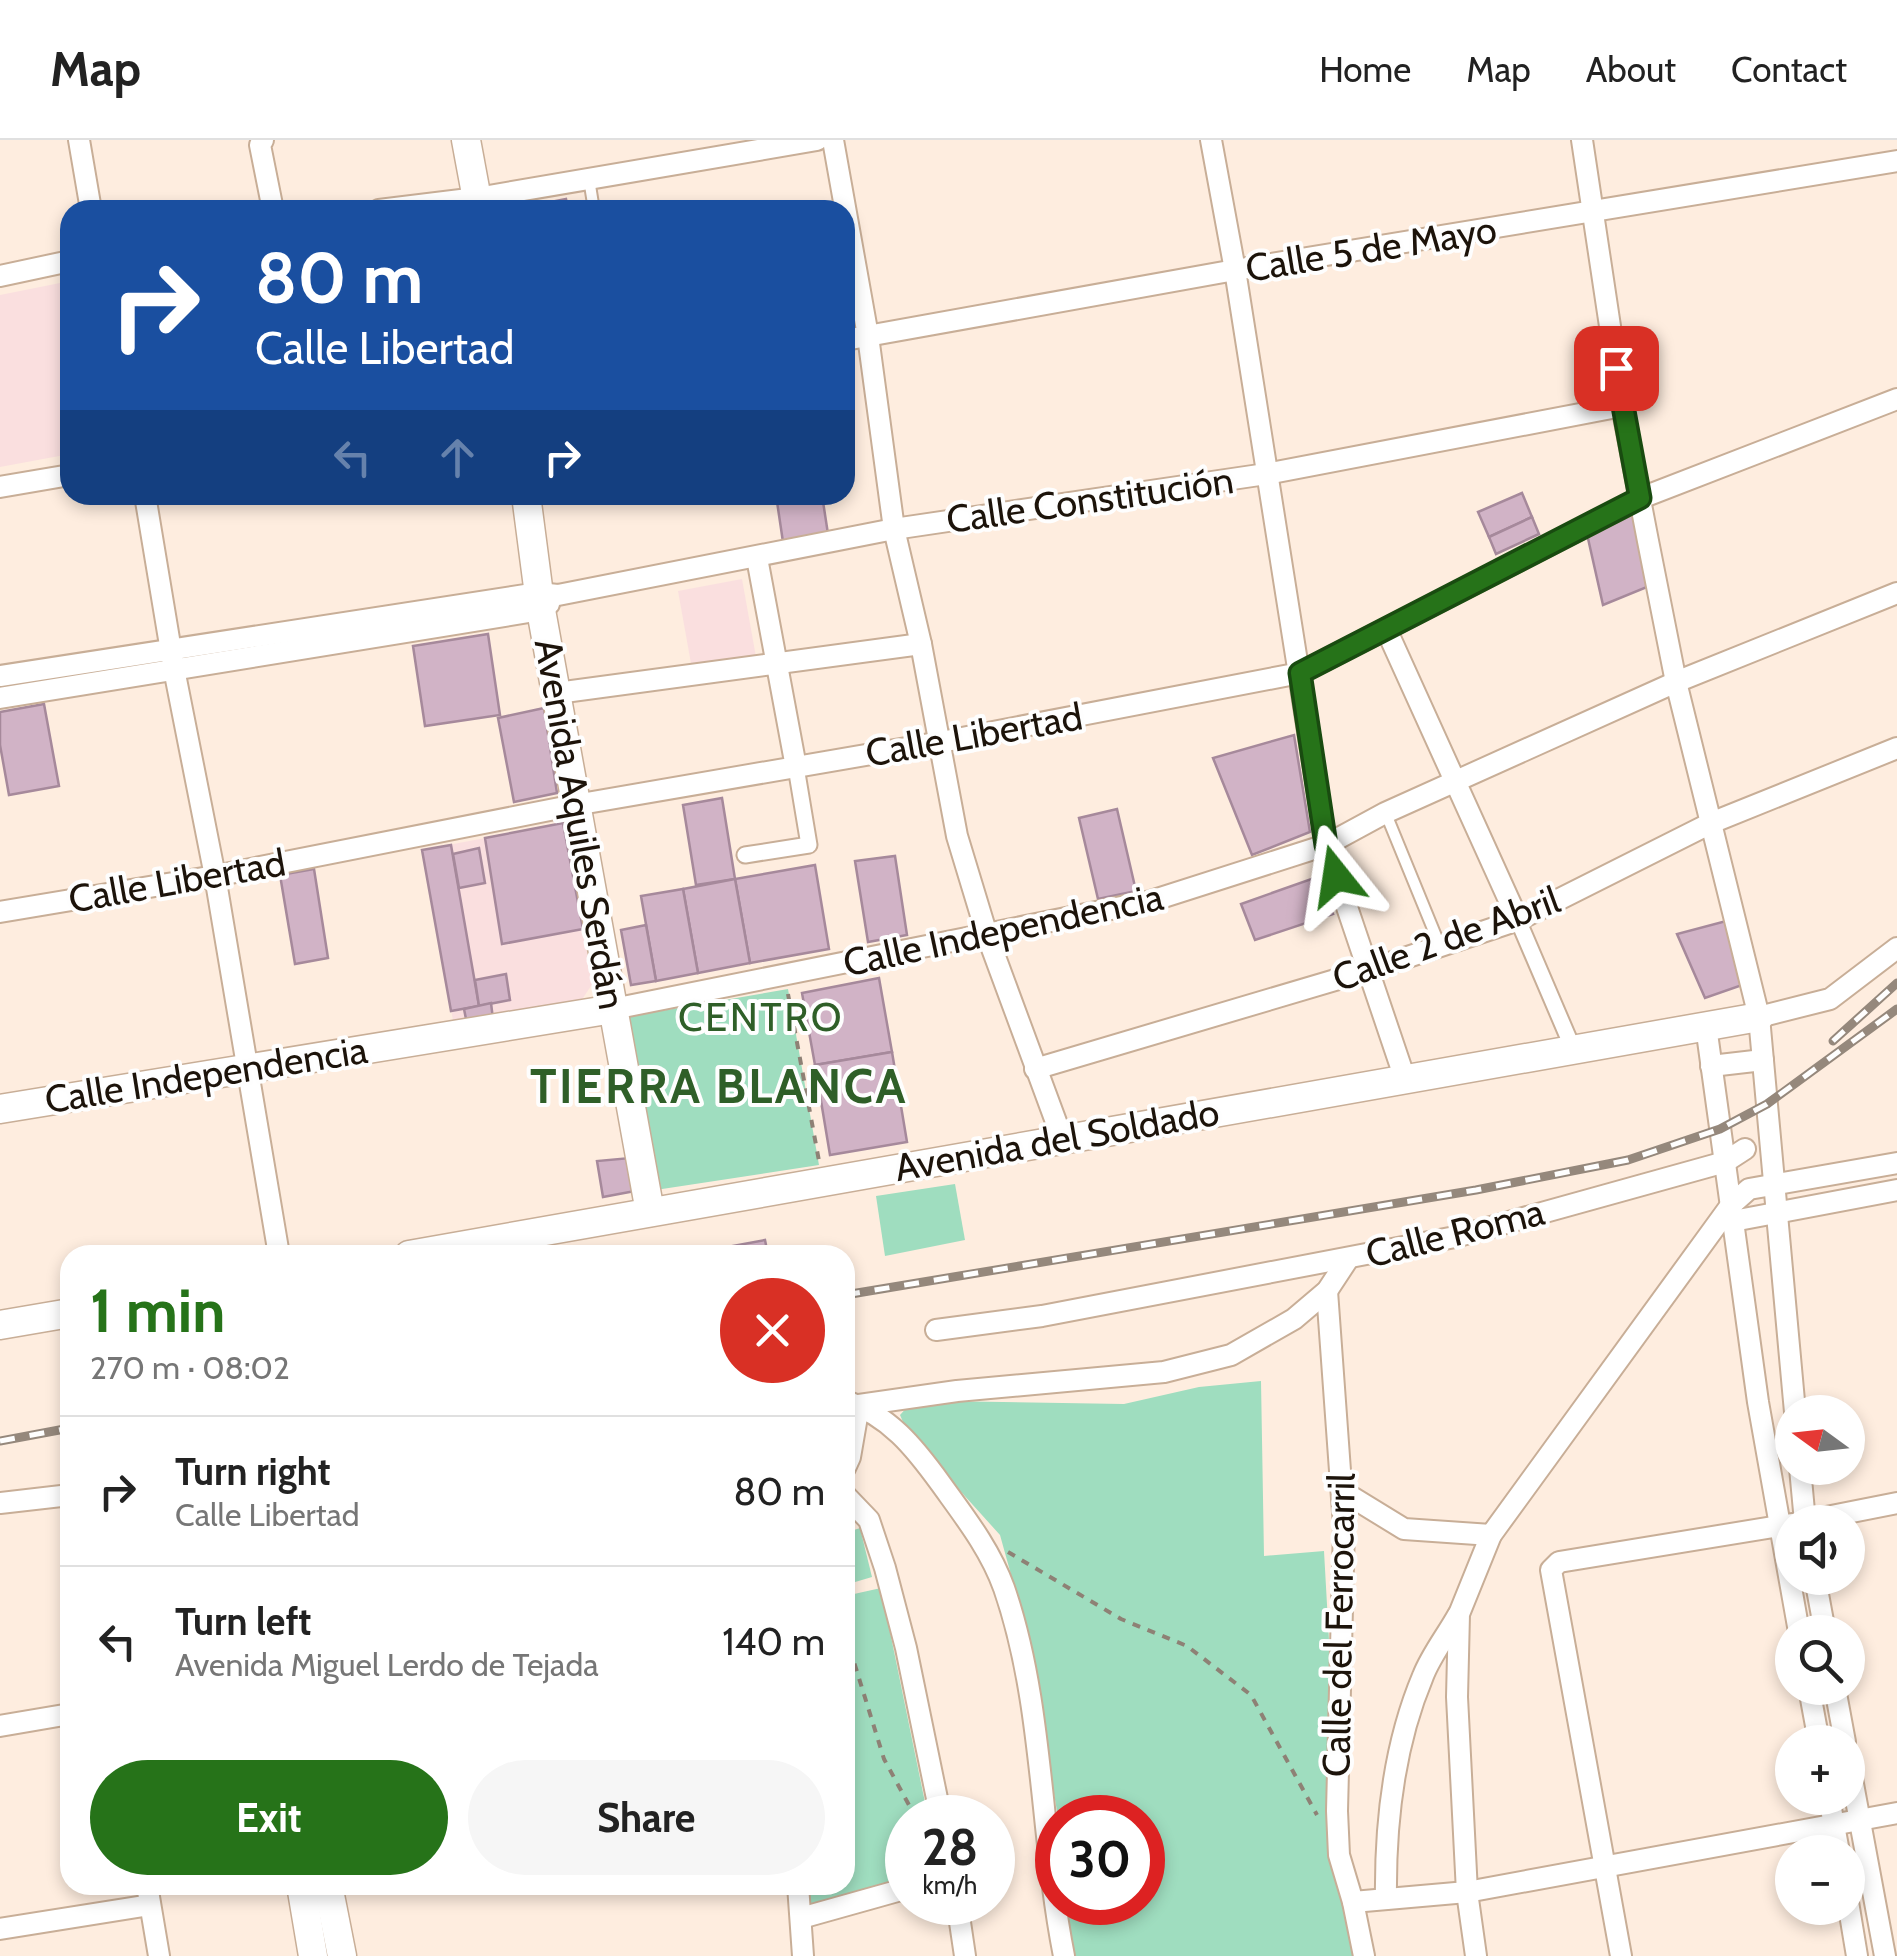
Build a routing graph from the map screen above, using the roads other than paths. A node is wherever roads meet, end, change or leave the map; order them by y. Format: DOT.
graph roads {
  1 [pos="79,140"];
  2 [pos="263,140"];
  3 [pos="466,140"];
  4 [pos="817,140"];
  5 [pos="833,140"];
  6 [pos="1210,140"];
  7 [pos="1582,140"];
  8 [pos="1897,161"];
  9 [pos="589,179"];
  10 [pos="89,200"];
  11 [pos="272,200"];
  12 [pos="477,200"];
  13 [pos="496,200"];
  14 [pos="592,200"];
  15 [pos="844,200"];
  16 [pos="1594,213"];
  17 [pos="60,263"];
  18 [pos="855,263"];
  19 [pos="1235,270"];
  20 [pos="0,276"];
  21 [pos="868,336"];
  22 [pos="855,338"];
  23 [pos="1897,399"];
  24 [pos="1622,406"];
  25 [pos="1266,474"];
  26 [pos="60,476"];
  27 [pos="0,487"];
  28 [pos="1640,498"];
  29 [pos="146,505"];
  30 [pos="528,505"];
  31 [pos="894,529"];
  32 [pos="756,558"];
  33 [pos="1897,593"];
  34 [pos="546,599"];
  35 [pos="1387,631"];
  36 [pos="921,644"];
  37 [pos="172,660"];
  38 [pos="777,663"];
  39 [pos="1300,673"];
  40 [pos="0,676"];
  41 [pos="1676,682"];
  42 [pos="557,693"];
  43 [pos="0,698"];
  44 [pos="941,742"];
  45 [pos="1897,748"];
  46 [pos="796,767"];
  47 [pos="1455,783"];
  48 [pos="575,805"];
  49 [pos="1385,812"];
  50 [pos="1711,822"];
  51 [pos="1326,845"];
  52 [pos="745,855"];
  53 [pos="216,876"];
  54 [pos="0,912"];
  55 [pos="1518,920"];
  56 [pos="986,934"];
  57 [pos="1441,946"];
  58 [pos="1897,948"];
  59 [pos="1369,970"];
  60 [pos="613,1009"];
  61 [pos="1760,1017"];
  62 [pos="1706,1026"];
  63 [pos="1574,1051"];
  64 [pos="1763,1060"];
  65 [pos="1711,1066"];
  66 [pos="248,1067"];
  67 [pos="1036,1069"];
  68 [pos="1406,1082"];
  69 [pos="0,1110"];
  70 [pos="1062,1138"];
  71 [pos="1745,1149"];
  72 [pos="1725,1162"];
  73 [pos="1897,1163"];
  74 [pos="1774,1184"];
  75 [pos="1897,1190"];
  76 [pos="650,1212"];
  77 [pos="1732,1213"];
  78 [pos="1777,1213"];
  79 [pos="277,1245"];
  80 [pos="465,1245"];
  81 [pos="1348,1259"];
  82 [pos="1327,1292"];
  83 [pos="60,1315"];
  84 [pos="0,1325"];
  85 [pos="936,1330"];
  86 [pos="1793,1395"];
  87 [pos="855,1403"];
  88 [pos="855,1405"];
  89 [pos="1342,1491"];
  90 [pos="60,1496"];
  91 [pos="0,1503"];
  92 [pos="1897,1503"];
  93 [pos="855,1505"];
  94 [pos="1783,1505"];
  95 [pos="1865,1510"];
  96 [pos="1775,1527"];
  97 [pos="1491,1535"];
  98 [pos="1460,1614"];
  99 [pos="60,1716"];
  100 [pos="0,1726"];
  101 [pos="935,1795"];
  102 [pos="1897,1813"];
  103 [pos="1832,1815"];
  104 [pos="1858,1815"];
  105 [pos="1859,1820"];
  106 [pos="1834,1824"];
  107 [pos="1836,1835"];
  108 [pos="1604,1867"];
  109 [pos="1467,1892"];
  110 [pos="885,1894"];
  111 [pos="149,1895"];
  112 [pos="302,1895"];
  113 [pos="330,1895"];
  114 [pos="799,1895"];
  115 [pos="1386,1899"];
  116 [pos="1354,1902"];
  117 [pos="800,1918"];
  118 [pos="961,1925"];
  119 [pos="1851,1925"];
  120 [pos="0,1929"];
  121 [pos="158,1956"];
  122 [pos="312,1956"];
  123 [pos="342,1956"];
  124 [pos="803,1956"];
  125 [pos="966,1956"];
  126 [pos="1064,1956"];
  127 [pos="1364,1956"];
  128 [pos="1476,1956"];
  129 [pos="1621,1956"];
  130 [pos="1856,1956"];
  131 [pos="1885,1956"];
  1 -- 10 [label="street"];
  2 -- 11 [label="street"];
  3 -- 12 [label="street"];
  4 -- 9 [label="street"];
  5 -- 15 [label="street"];
  6 -- 19 [label="street"];
  7 -- 16 [label="street"];
  8 -- 16 [label="street, Calle 5 de Mayo"];
  9 -- 13 [label="street"];
  9 -- 14 [label="lane"];
  16 -- 19 [label="street, Calle 5 de Mayo"];
  16 -- 24 [label="street"];
  17 -- 20 [label="street"];
  18 -- 21 [label="street"];
  19 -- 21 [label="street, Calle 5 de Mayo"];
  19 -- 25 [label="street"];
  21 -- 22 [label="street, Calle 5 de Mayo"];
  21 -- 31 [label="street"];
  23 -- 28 [label="street, Calle Libertad"];
  24 -- 25 [label="street, Calle Constitución"];
  24 -- 28 [label="street"];
  25 -- 31 [label="street, Calle Constitución"];
  25 -- 39 [label="street"];
  26 -- 27 [label="street"];
  28 -- 35 [label="street, Calle Libertad"];
  28 -- 41 [label="street"];
  29 -- 37 [label="street"];
  30 -- 34 [label="street, Avenida Aquiles Serdán"];
  31 -- 32 [label="street, Calle Constitución"];
  31 -- 36 [label="street"];
  32 -- 34 [label="street, Calle Constitución"];
  32 -- 38 [label="street"];
  33 -- 41 [label="street, Calle Independencia"];
  34 -- 37 [label="street, Calle Constitución"];
  34 -- 42 [label="street, Avenida Aquiles Serdán"];
  35 -- 39 [label="street, Calle Libertad"];
  35 -- 47 [label="street"];
  36 -- 38 [label="street"];
  36 -- 44 [label="street"];
  37 -- 40 [label="street, Calle Constitución"];
  37 -- 43 [label="street, Calle Constitución"];
  37 -- 53 [label="street"];
  38 -- 42 [label="street"];
  38 -- 46 [label="street"];
  39 -- 44 [label="street, Calle Libertad"];
  39 -- 51 [label="street"];
  41 -- 47 [label="street, Calle Independencia"];
  41 -- 50 [label="street"];
  42 -- 48 [label="street, Avenida Aquiles Serdán"];
  44 -- 46 [label="street, Calle Libertad"];
  44 -- 56 [label="street"];
  45 -- 50 [label="street, Calle 2 de Abril"];
  46 -- 48 [label="street, Calle Libertad"];
  46 -- 52 [label="street"];
  47 -- 49 [label="street, Calle Independencia"];
  47 -- 55 [label="street"];
  48 -- 53 [label="street, Calle Libertad"];
  48 -- 60 [label="street, Avenida Aquiles Serdán"];
  49 -- 51 [label="street, Calle Independencia"];
  49 -- 57 [label="lane"];
  50 -- 55 [label="street, Calle 2 de Abril"];
  50 -- 61 [label="street"];
  51 -- 56 [label="street, Calle Independencia"];
  51 -- 59 [label="street"];
  53 -- 54 [label="street, Calle Libertad"];
  53 -- 66 [label="street"];
  55 -- 57 [label="street, Calle 2 de Abril"];
  55 -- 63 [label="street"];
  56 -- 60 [label="street, Calle Independencia"];
  56 -- 67 [label="street"];
  57 -- 59 [label="street, Calle 2 de Abril"];
  58 -- 61 [label="street"];
  59 -- 67 [label="street, Calle 2 de Abril"];
  59 -- 68 [label="street"];
  60 -- 66 [label="street, Calle Independencia"];
  60 -- 76 [label="street, Avenida Aquiles Serdán"];
  61 -- 62 [label="street, Avenida del Soldado"];
  61 -- 64 [label="street"];
  62 -- 63 [label="street, Avenida del Soldado"];
  62 -- 65 [label="street"];
  63 -- 68 [label="street, Avenida del Soldado"];
  64 -- 65 [label="street"];
  64 -- 74 [label="street"];
  65 -- 72 [label="street"];
  66 -- 69 [label="street, Calle Independencia"];
  66 -- 79 [label="street"];
  67 -- 70 [label="street"];
  68 -- 70 [label="street, Avenida del Soldado"];
  70 -- 76 [label="street, Avenida del Soldado"];
  71 -- 72 [label="street, Calle Roma"];
  72 -- 77 [label="street"];
  72 -- 81 [label="street, Calle Roma"];
  73 -- 74 [label="street"];
  74 -- 77 [label="street"];
  74 -- 78 [label="street"];
  75 -- 78 [label="street"];
  76 -- 80 [label="street, Avenida del Soldado"];
  77 -- 78 [label="street"];
  77 -- 94 [label="street"];
  77 -- 97 [label="street"];
  78 -- 86 [label="street"];
  81 -- 82 [label="street, Calle Roma"];
  81 -- 85 [label="street"];
  82 -- 87 [label="street, Calle Roma"];
  82 -- 89 [label="street, Calle del Ferrocarril"];
  83 -- 84 [label="street"];
  88 -- 126 [label="street"];
  89 -- 97 [label="street"];
  89 -- 116 [label="street, Calle del Ferrocarril"];
  90 -- 91 [label="street"];
  92 -- 95 [label="street"];
  93 -- 101 [label="street"];
  96 -- 108 [label="street"];
  97 -- 98 [label="street"];
  98 -- 109 [label="street"];
  98 -- 115 [label="street"];
  99 -- 100 [label="street"];
  102 -- 105 [label="street"];
  103 -- 106 [label="street"];
  104 -- 105 [label="street"];
  105 -- 106 [label="street"];
  105 -- 131 [label="street"];
  106 -- 107 [label="street"];
  106 -- 108 [label="street"];
  108 -- 109 [label="street"];
  108 -- 129 [label="street"];
  109 -- 115 [label="street"];
  109 -- 128 [label="street"];
  110 -- 117 [label="street"];
  111 -- 120 [label="street"];
  111 -- 121 [label="street"];
  112 -- 122 [label="street"];
  113 -- 123 [label="street"];
  114 -- 117 [label="street"];
  115 -- 116 [label="street"];
  116 -- 127 [label="street, Calle del Ferrocarril"];
  117 -- 124 [label="street"];
  118 -- 125 [label="street"];
  119 -- 130 [label="street"];
}
